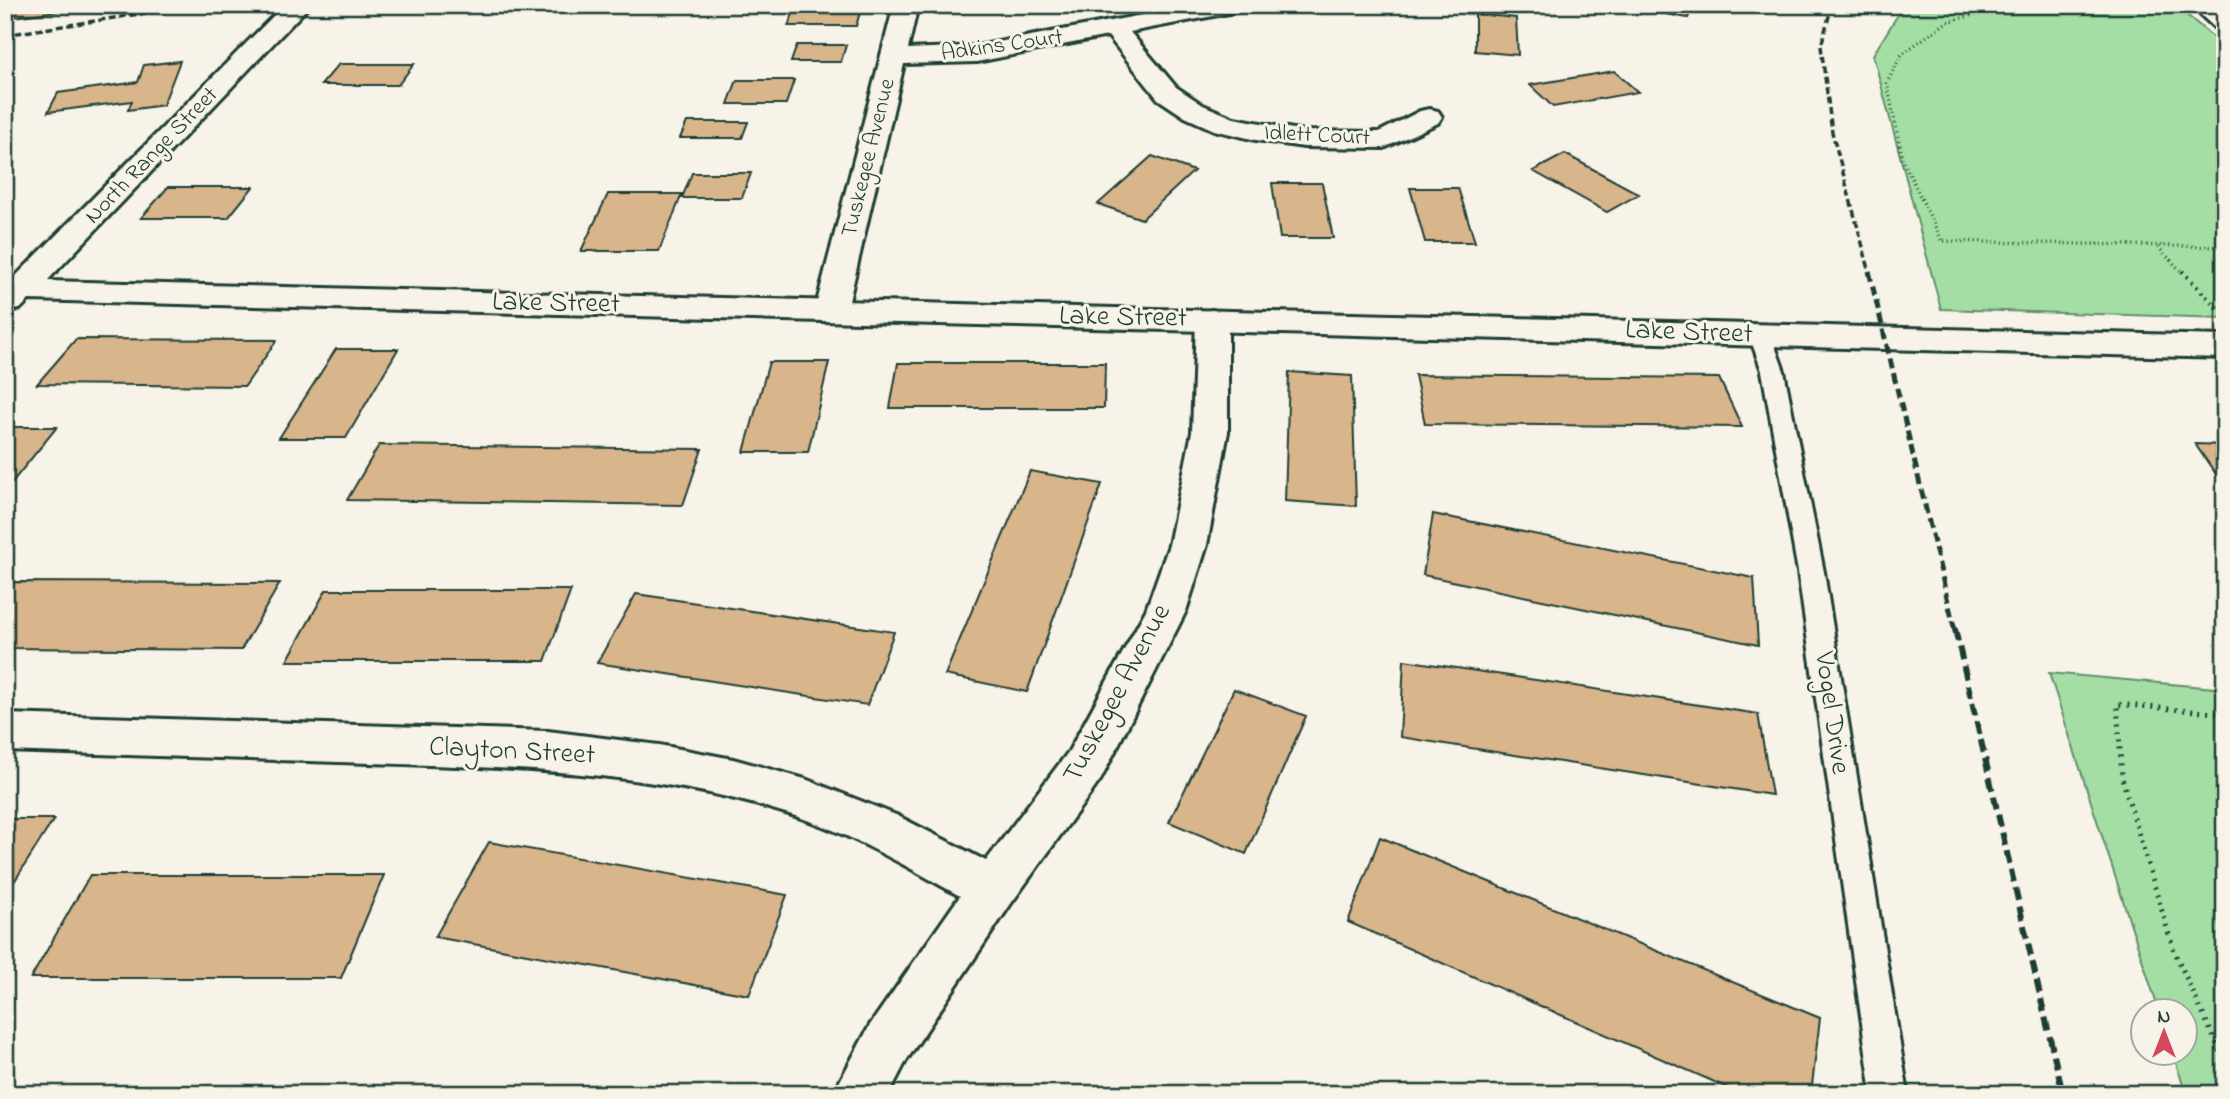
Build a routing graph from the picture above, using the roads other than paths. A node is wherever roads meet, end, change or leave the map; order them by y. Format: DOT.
graph roads {
  1 [pos="298,5"];
  2 [pos="906,5"];
  3 [pos="1234,5"];
  4 [pos="2202,5"];
  5 [pos="2225,24"];
  6 [pos="1114,28"];
  7 [pos="894,57"];
  8 [pos="1429,117"];
  9 [pos="13,298"];
  10 [pos="831,310"];
  11 [pos="1212,320"];
  12 [pos="1760,335"];
  13 [pos="2225,347"];
  14 [pos="5,732"];
  15 [pos="993,889"];
  16 [pos="860,1094"];
  17 [pos="1889,1094"];
  1 -- 9 [label="street, North Range Street"];
  2 -- 7 [label="street, Tuskegee Avenue"];
  3 -- 6 [label="street, Adkins Court"];
  4 -- 5 [label="street"];
  6 -- 7 [label="street, Adkins Court"];
  6 -- 8 [label="street, Idlett Court"];
  7 -- 10 [label="street, Tuskegee Avenue"];
  9 -- 10 [label="street, Lake Street"];
  10 -- 11 [label="street, Lake Street"];
  11 -- 12 [label="street, Lake Street"];
  11 -- 15 [label="street, Tuskegee Avenue"];
  12 -- 13 [label="street, Lake Street"];
  12 -- 17 [label="lane, Vogel Drive"];
  14 -- 15 [label="street, Clayton Street"];
  15 -- 16 [label="street, Tuskegee Avenue"];
}
